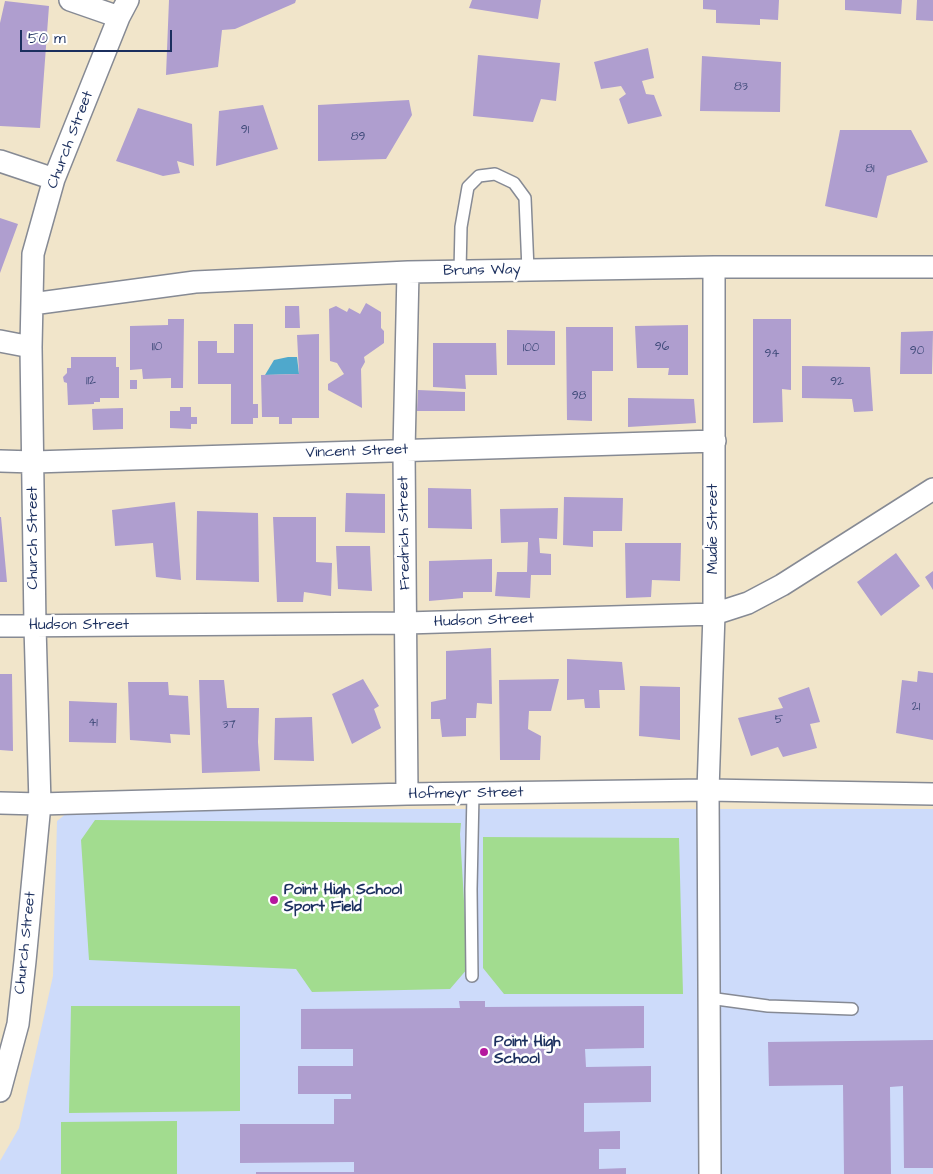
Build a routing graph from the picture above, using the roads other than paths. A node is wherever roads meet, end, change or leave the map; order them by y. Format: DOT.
graph roads {
  1 [pos="70,0"];
  2 [pos="124,9"];
  3 [pos="0,161"];
  4 [pos="54,180"];
  5 [pos="933,266"];
  6 [pos="714,267"];
  7 [pos="528,270"];
  8 [pos="460,271"];
  9 [pos="408,272"];
  10 [pos="32,304"];
  11 [pos="0,341"];
  12 [pos="31,347"];
  13 [pos="715,441"];
  14 [pos="404,451"];
  15 [pos="0,461"];
  16 [pos="34,462"];
  17 [pos="933,489"];
  18 [pos="714,614"];
  19 [pos="406,623"];
  20 [pos="0,626"];
  21 [pos="35,626"];
  22 [pos="708,790"];
  23 [pos="407,794"];
  24 [pos="473,794"];
  25 [pos="933,794"];
  26 [pos="0,803"];
  27 [pos="40,804"];
  28 [pos="472,976"];
  29 [pos="709,998"];
  30 [pos="852,1010"];
  31 [pos="0,1091"];
  32 [pos="710,1174"];
  1 -- 2 [label="street"];
  2 -- 4 [label="street, Church Street"];
  3 -- 4 [label="street"];
  4 -- 10 [label="street, Church Street"];
  5 -- 6 [label="street, Bruns Way"];
  6 -- 7 [label="street, Bruns Way"];
  6 -- 13 [label="street, Mudie Street"];
  7 -- 8 [label="street, Bruns Way"];
  7 -- 8 [label="lane"];
  8 -- 9 [label="street, Bruns Way"];
  9 -- 10 [label="street, Bruns Way"];
  9 -- 14 [label="street, Fredrich Street"];
  10 -- 12 [label="street, Church Street"];
  11 -- 12 [label="street"];
  12 -- 16 [label="street, Church Street"];
  13 -- 14 [label="street, Vincent Street"];
  13 -- 18 [label="street, Mudie Street"];
  14 -- 16 [label="street, Vincent Street"];
  14 -- 19 [label="street, Fredrich Street"];
  15 -- 16 [label="street, Vincent Street"];
  16 -- 21 [label="street, Church Street"];
  17 -- 18 [label="street, Hudson Street"];
  18 -- 19 [label="street, Hudson Street"];
  18 -- 22 [label="street, Mudie Street"];
  19 -- 21 [label="street, Hudson Street"];
  19 -- 23 [label="street, Fredrich Street"];
  20 -- 21 [label="street, Hudson Street"];
  21 -- 27 [label="street, Church Street"];
  22 -- 24 [label="street, Hofmeyr Street"];
  22 -- 25 [label="street, Hofmeyr Street"];
  22 -- 29 [label="street, Mudie Street"];
  23 -- 24 [label="street, Hofmeyr Street"];
  23 -- 27 [label="street, Hofmeyr Street"];
  24 -- 28 [label="lane"];
  26 -- 27 [label="street, Hofmeyr Street"];
  27 -- 31 [label="street, Church Street"];
  29 -- 30 [label="lane"];
  29 -- 32 [label="street, Mudie Street"];
}
